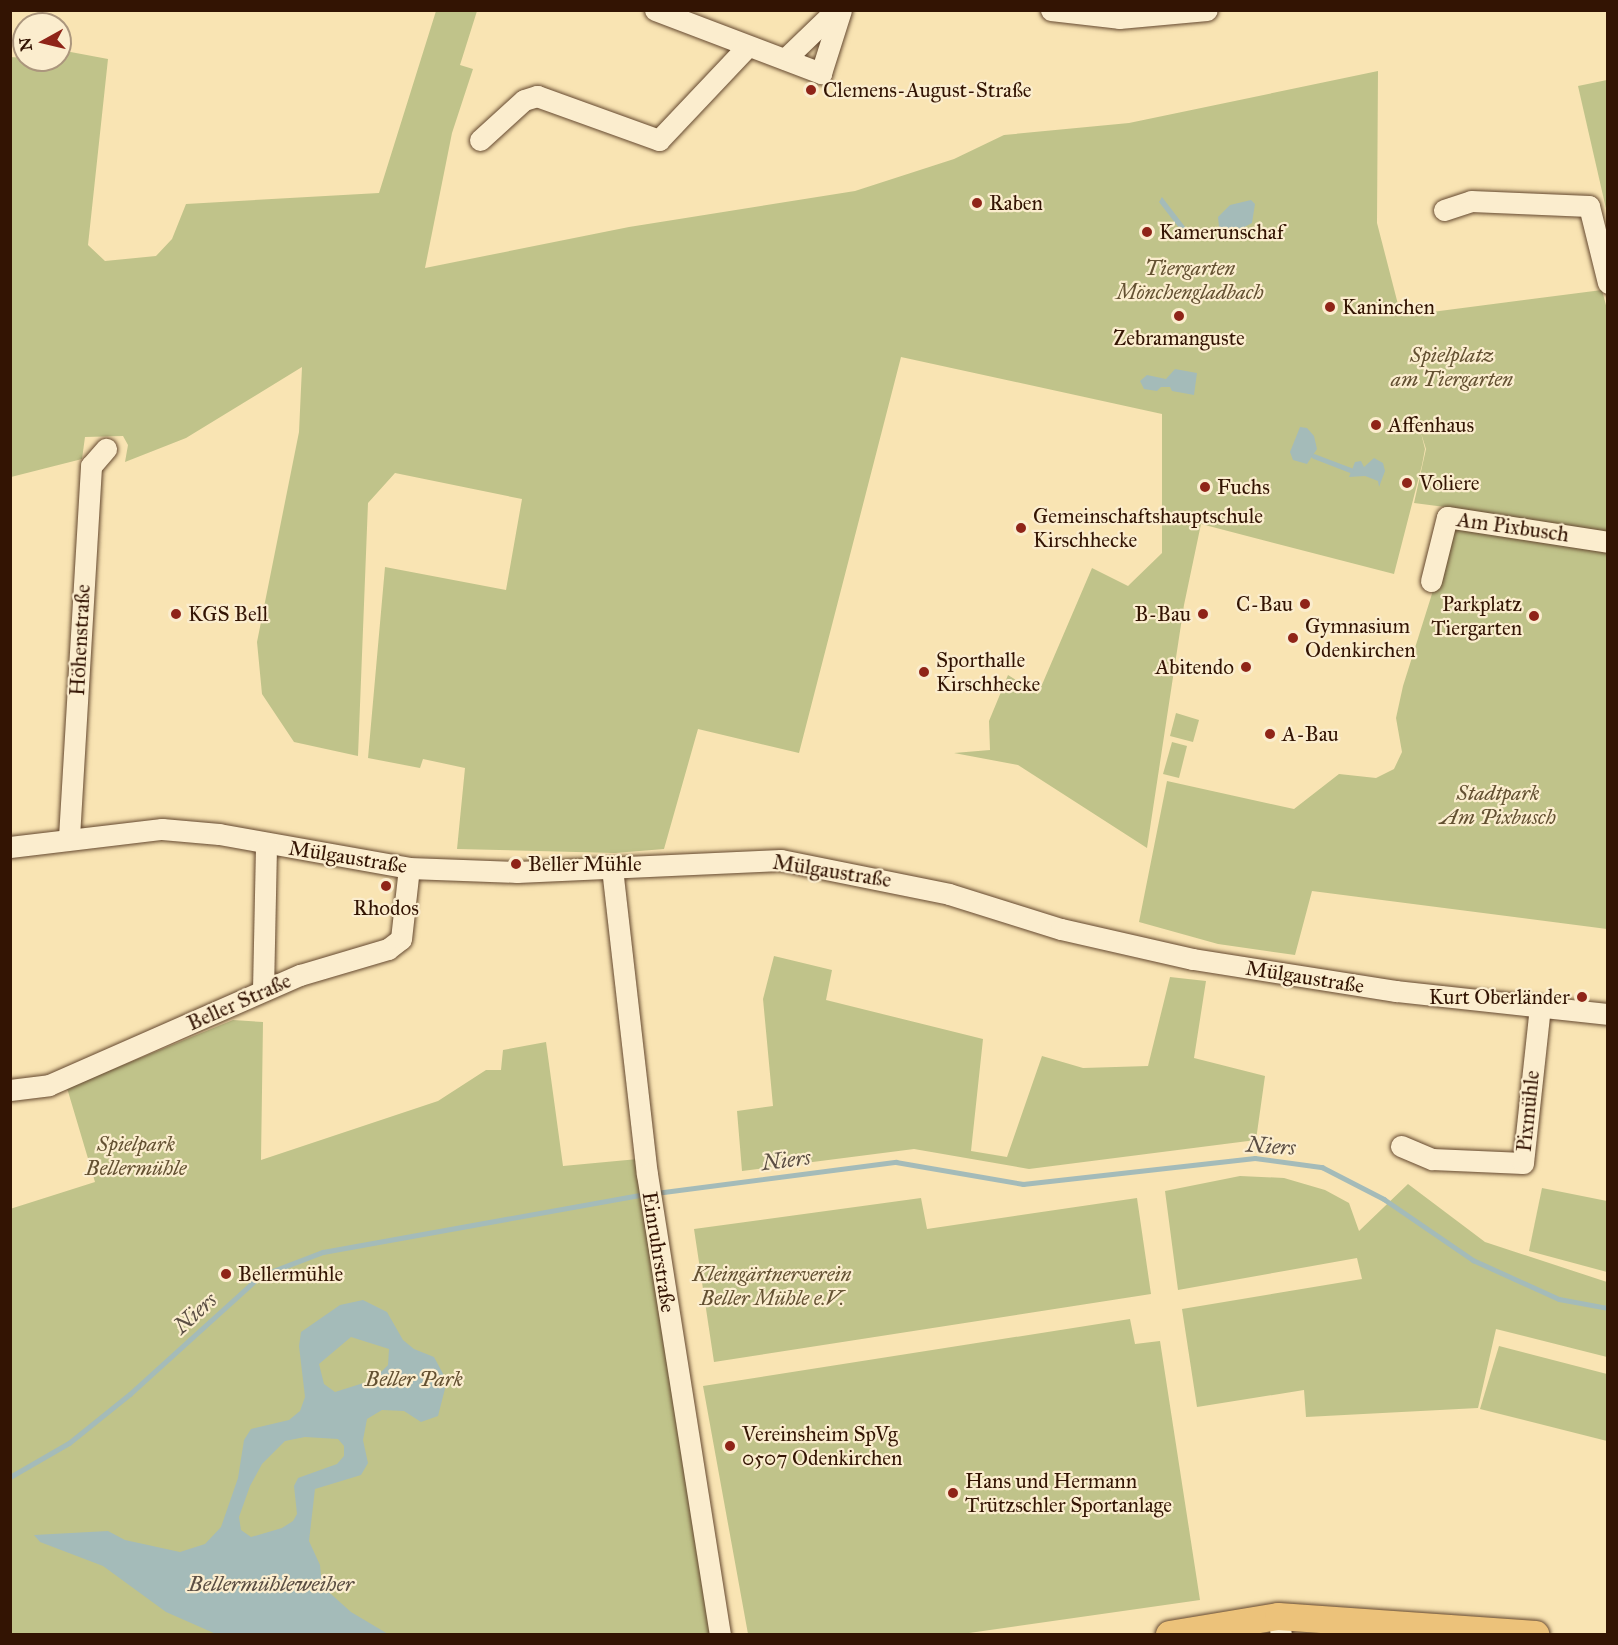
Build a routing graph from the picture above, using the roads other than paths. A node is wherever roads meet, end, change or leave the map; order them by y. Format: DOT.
graph roads {
  1 [pos="654,10"];
  2 [pos="839,10"];
  3 [pos="1207,10"];
  4 [pos="1061,11"];
  5 [pos="748,46"];
  6 [pos="785,59"];
  7 [pos="480,140"];
  8 [pos="1444,210"];
  9 [pos="1608,283"];
  10 [pos="106,449"];
  11 [pos="1608,542"];
  12 [pos="1431,581"];
  13 [pos="69,837"];
  14 [pos="266,843"];
  15 [pos="10,846"];
  16 [pos="409,868"];
  17 [pos="612,868"];
  18 [pos="263,990"];
  19 [pos="1540,1006"];
  20 [pos="1608,1014"];
  21 [pos="10,1090"];
  22 [pos="1401,1146"];
  23 [pos="1280,1625"];
  24 [pos="720,1635"];
  25 [pos="1169,1635"];
  26 [pos="1535,1635"];
  1 -- 5 [label="street"];
  2 -- 6 [label="street"];
  2 -- 6 [label="street"];
  3 -- 4 [label="street"];
  5 -- 6 [label="street"];
  5 -- 7 [label="street"];
  8 -- 9 [label="street"];
  10 -- 13 [label="street, Höhenstraße"];
  11 -- 12 [label="street, Am Pixbusch"];
  13 -- 14 [label="street, Mülgaustraße"];
  13 -- 15 [label="street, Mülgaustraße"];
  14 -- 16 [label="street, Mülgaustraße"];
  14 -- 18 [label="street"];
  16 -- 17 [label="street, Mülgaustraße"];
  16 -- 18 [label="street, Beller Straße"];
  17 -- 19 [label="street, Mülgaustraße"];
  17 -- 24 [label="street, Einruhrstraße"];
  18 -- 21 [label="street, Beller Straße"];
  19 -- 20 [label="street, Mülgaustraße"];
  19 -- 22 [label="street, Pixmühle"];
  23 -- 25 [label="main road"];
  23 -- 26 [label="main road"];
}
